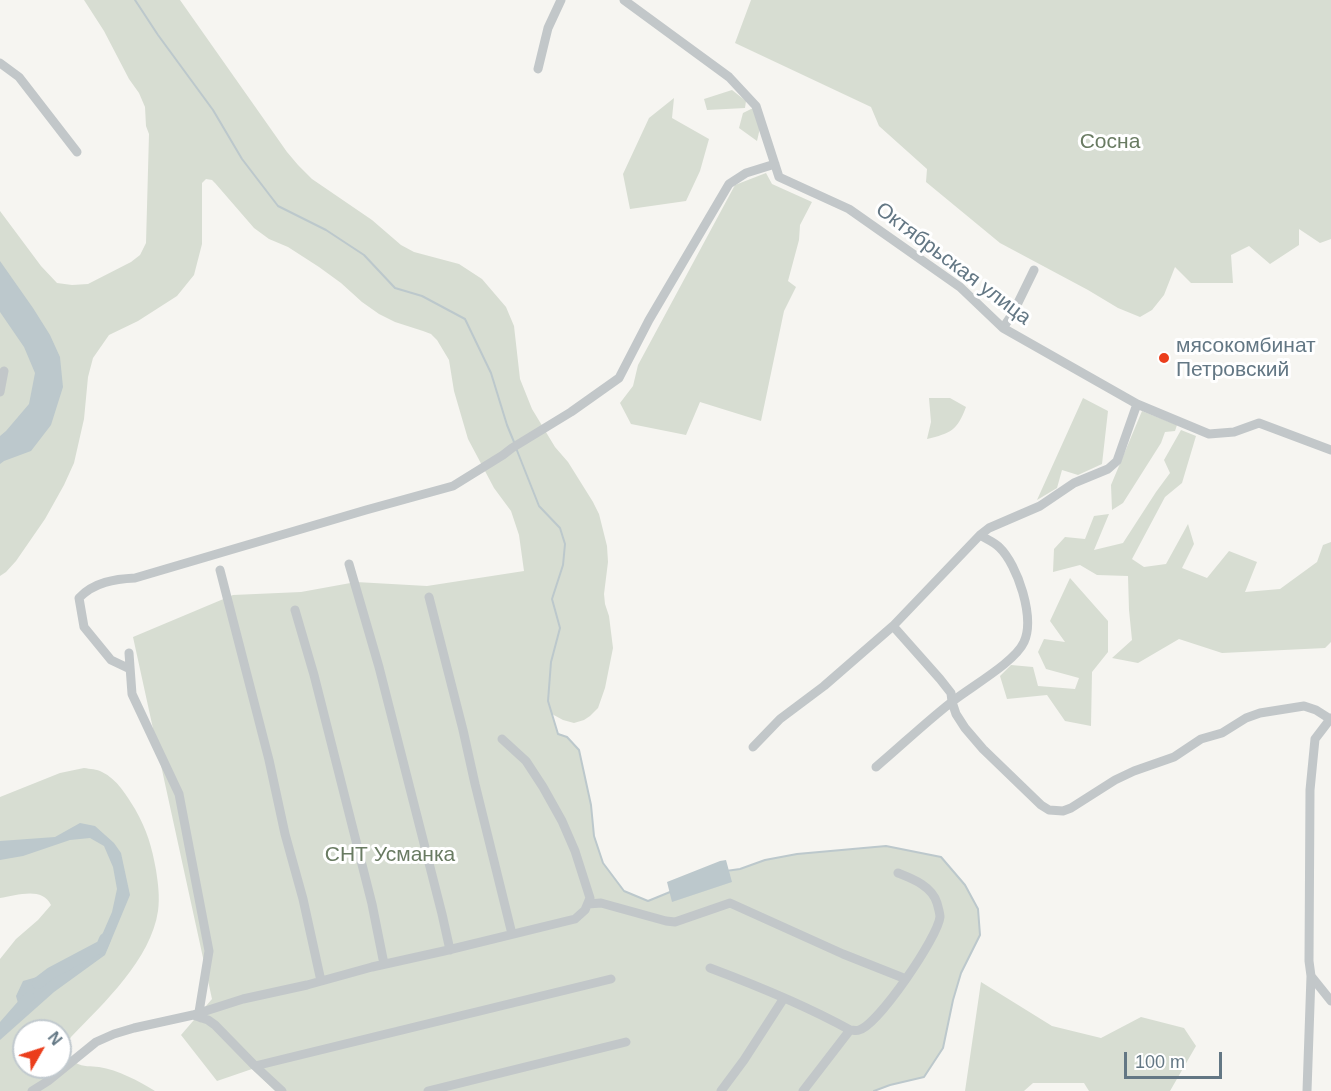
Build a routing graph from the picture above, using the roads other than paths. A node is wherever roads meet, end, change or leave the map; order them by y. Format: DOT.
graph roads {
  1 [pos="561,0"];
  2 [pos="624,0"];
  3 [pos="0,63"];
  4 [pos="538,69"];
  5 [pos="77,152"];
  6 [pos="775,164"];
  7 [pos="1034,270"];
  8 [pos="1003,328"];
  9 [pos="4,370"];
  10 [pos="0,392"];
  11 [pos="1137,404"];
  12 [pos="1331,450"];
  13 [pos="980,535"];
  14 [pos="349,564"];
  15 [pos="220,570"];
  16 [pos="429,597"];
  17 [pos="295,610"];
  18 [pos="893,626"];
  19 [pos="129,653"];
  20 [pos="130,669"];
  21 [pos="952,702"];
  22 [pos="1331,718"];
  23 [pos="502,739"];
  24 [pos="753,747"];
  25 [pos="876,767"];
  26 [pos="898,873"];
  27 [pos="588,904"];
  28 [pos="512,934"];
  29 [pos="450,950"];
  30 [pos="384,964"];
  31 [pos="710,968"];
  32 [pos="1311,976"];
  33 [pos="611,979"];
  34 [pos="906,979"];
  35 [pos="321,981"];
  36 [pos="784,998"];
  37 [pos="1331,1001"];
  38 [pos="198,1015"];
  39 [pos="850,1030"];
  40 [pos="626,1042"];
  41 [pos="255,1066"];
  42 [pos="32,1091"];
  43 [pos="282,1091"];
  44 [pos="428,1091"];
  45 [pos="721,1091"];
  46 [pos="803,1091"];
  47 [pos="1307,1091"];
  1 -- 4 [label="street"];
  2 -- 6 [label="street, Октябрьская улица"];
  3 -- 5 [label="street"];
  6 -- 8 [label="street, Октябрьская улица"];
  6 -- 20 [label="street"];
  7 -- 8 [label="street"];
  8 -- 11 [label="street, Октябрьская улица"];
  9 -- 10 [label="street"];
  11 -- 12 [label="street, Октябрьская улица"];
  11 -- 13 [label="street"];
  13 -- 18 [label="street"];
  13 -- 21 [label="street"];
  14 -- 29 [label="street"];
  15 -- 35 [label="street"];
  16 -- 28 [label="street"];
  17 -- 30 [label="street"];
  18 -- 21 [label="street"];
  18 -- 24 [label="street"];
  19 -- 20 [label="street"];
  20 -- 38 [label="street"];
  21 -- 22 [label="street"];
  21 -- 25 [label="street"];
  22 -- 32 [label="street"];
  23 -- 27 [label="street"];
  26 -- 34 [label="street"];
  27 -- 28 [label="street"];
  27 -- 34 [label="street"];
  28 -- 29 [label="street"];
  29 -- 30 [label="street"];
  30 -- 35 [label="street"];
  31 -- 36 [label="street"];
  32 -- 37 [label="street"];
  32 -- 47 [label="street"];
  33 -- 41 [label="street"];
  34 -- 39 [label="street"];
  35 -- 38 [label="street"];
  36 -- 39 [label="street"];
  36 -- 45 [label="street"];
  38 -- 41 [label="street"];
  38 -- 42 [label="street"];
  39 -- 46 [label="street"];
  40 -- 44 [label="street"];
  41 -- 43 [label="street"];
}
